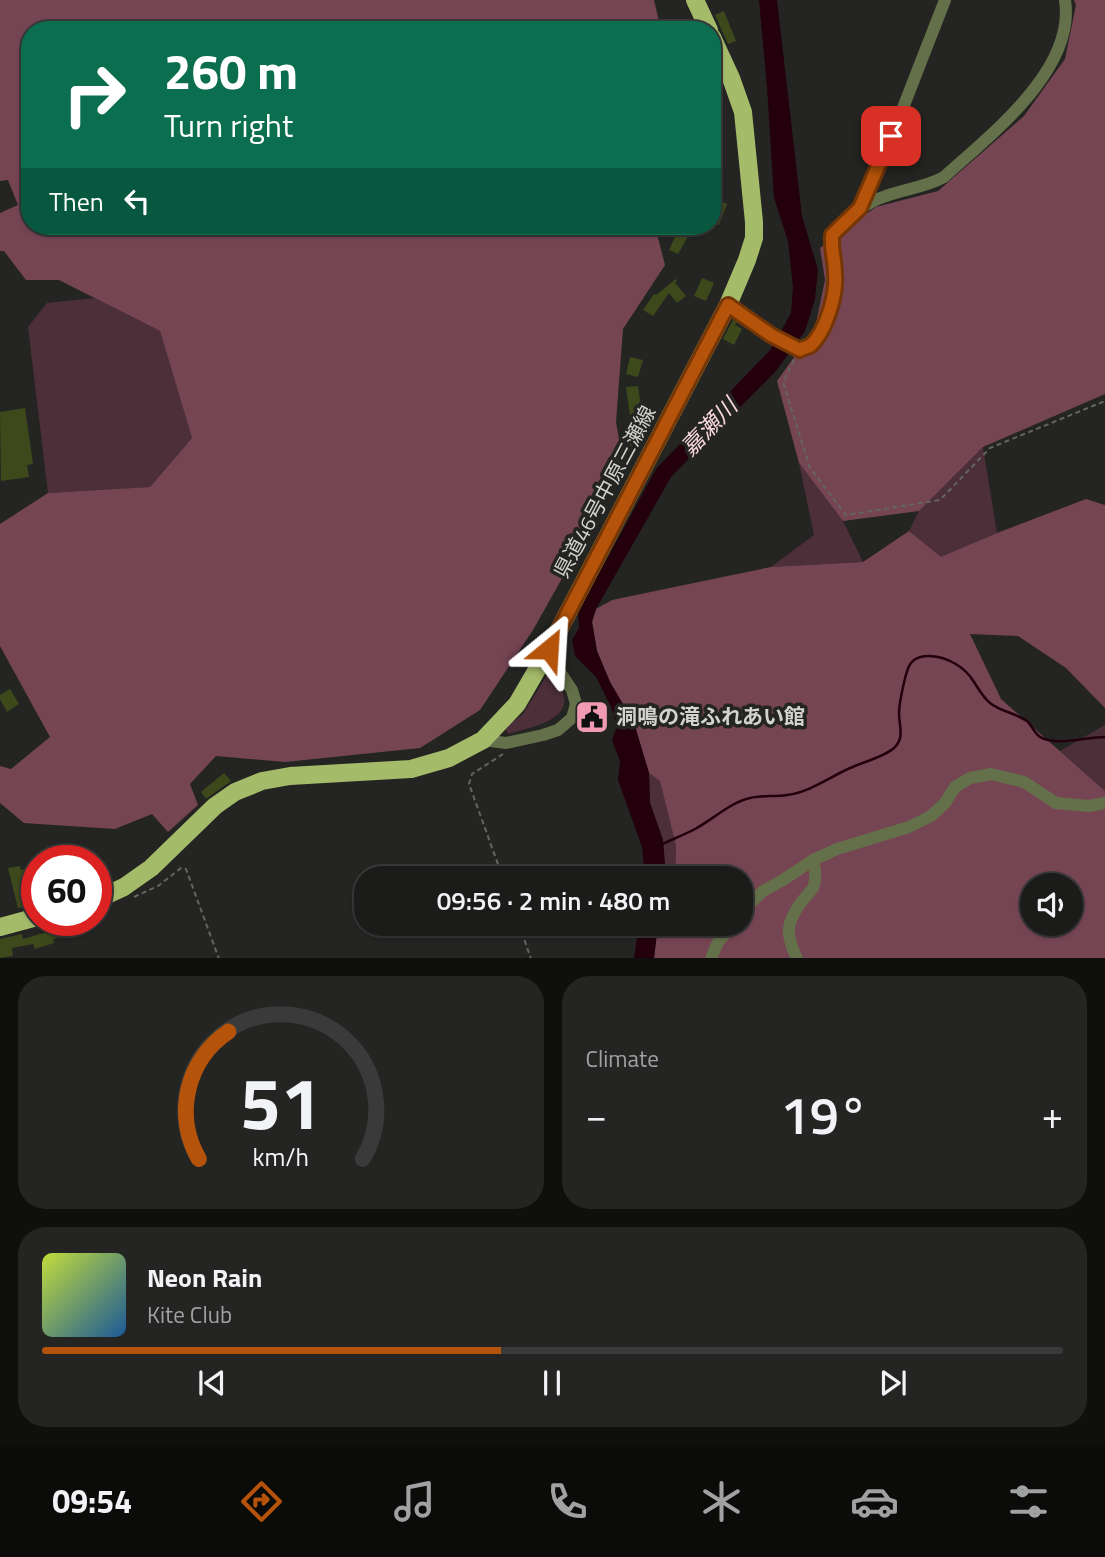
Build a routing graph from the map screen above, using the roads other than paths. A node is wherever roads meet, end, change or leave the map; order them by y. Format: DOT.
graph roads {
  1 [pos="695,0"];
  2 [pos="945,0"];
  3 [pos="1065,0"];
  4 [pos="705,21"];
  5 [pos="721,56"];
  6 [pos="860,208"];
  7 [pos="728,305"];
  8 [pos="549,649"];
  9 [pos="483,740"];
  10 [pos="1105,803"];
  11 [pos="813,860"];
  12 [pos="112,893"];
  13 [pos="753,901"];
  14 [pos="21,921"];
  15 [pos="0,927"];
  16 [pos="723,936"];
  17 [pos="711,958"];
  18 [pos="797,958"];
  1 -- 4 [label="main road"];
  2 -- 6 [label="street"];
  3 -- 6 [label="street"];
  5 -- 7 [label="main road, 県道46号中原三瀬線"];
  6 -- 7 [label="street"];
  7 -- 8 [label="main road, 県道46号中原三瀬線"];
  8 -- 9 [label="main road, 県道46号中原三瀬線"];
  8 -- 9 [label="street"];
  9 -- 12 [label="main road, 県道46号中原三瀬線"];
  10 -- 11 [label="street"];
  11 -- 13 [label="street"];
  11 -- 18 [label="street"];
  14 -- 15 [label="main road"];
  16 -- 17 [label="street"];
}
